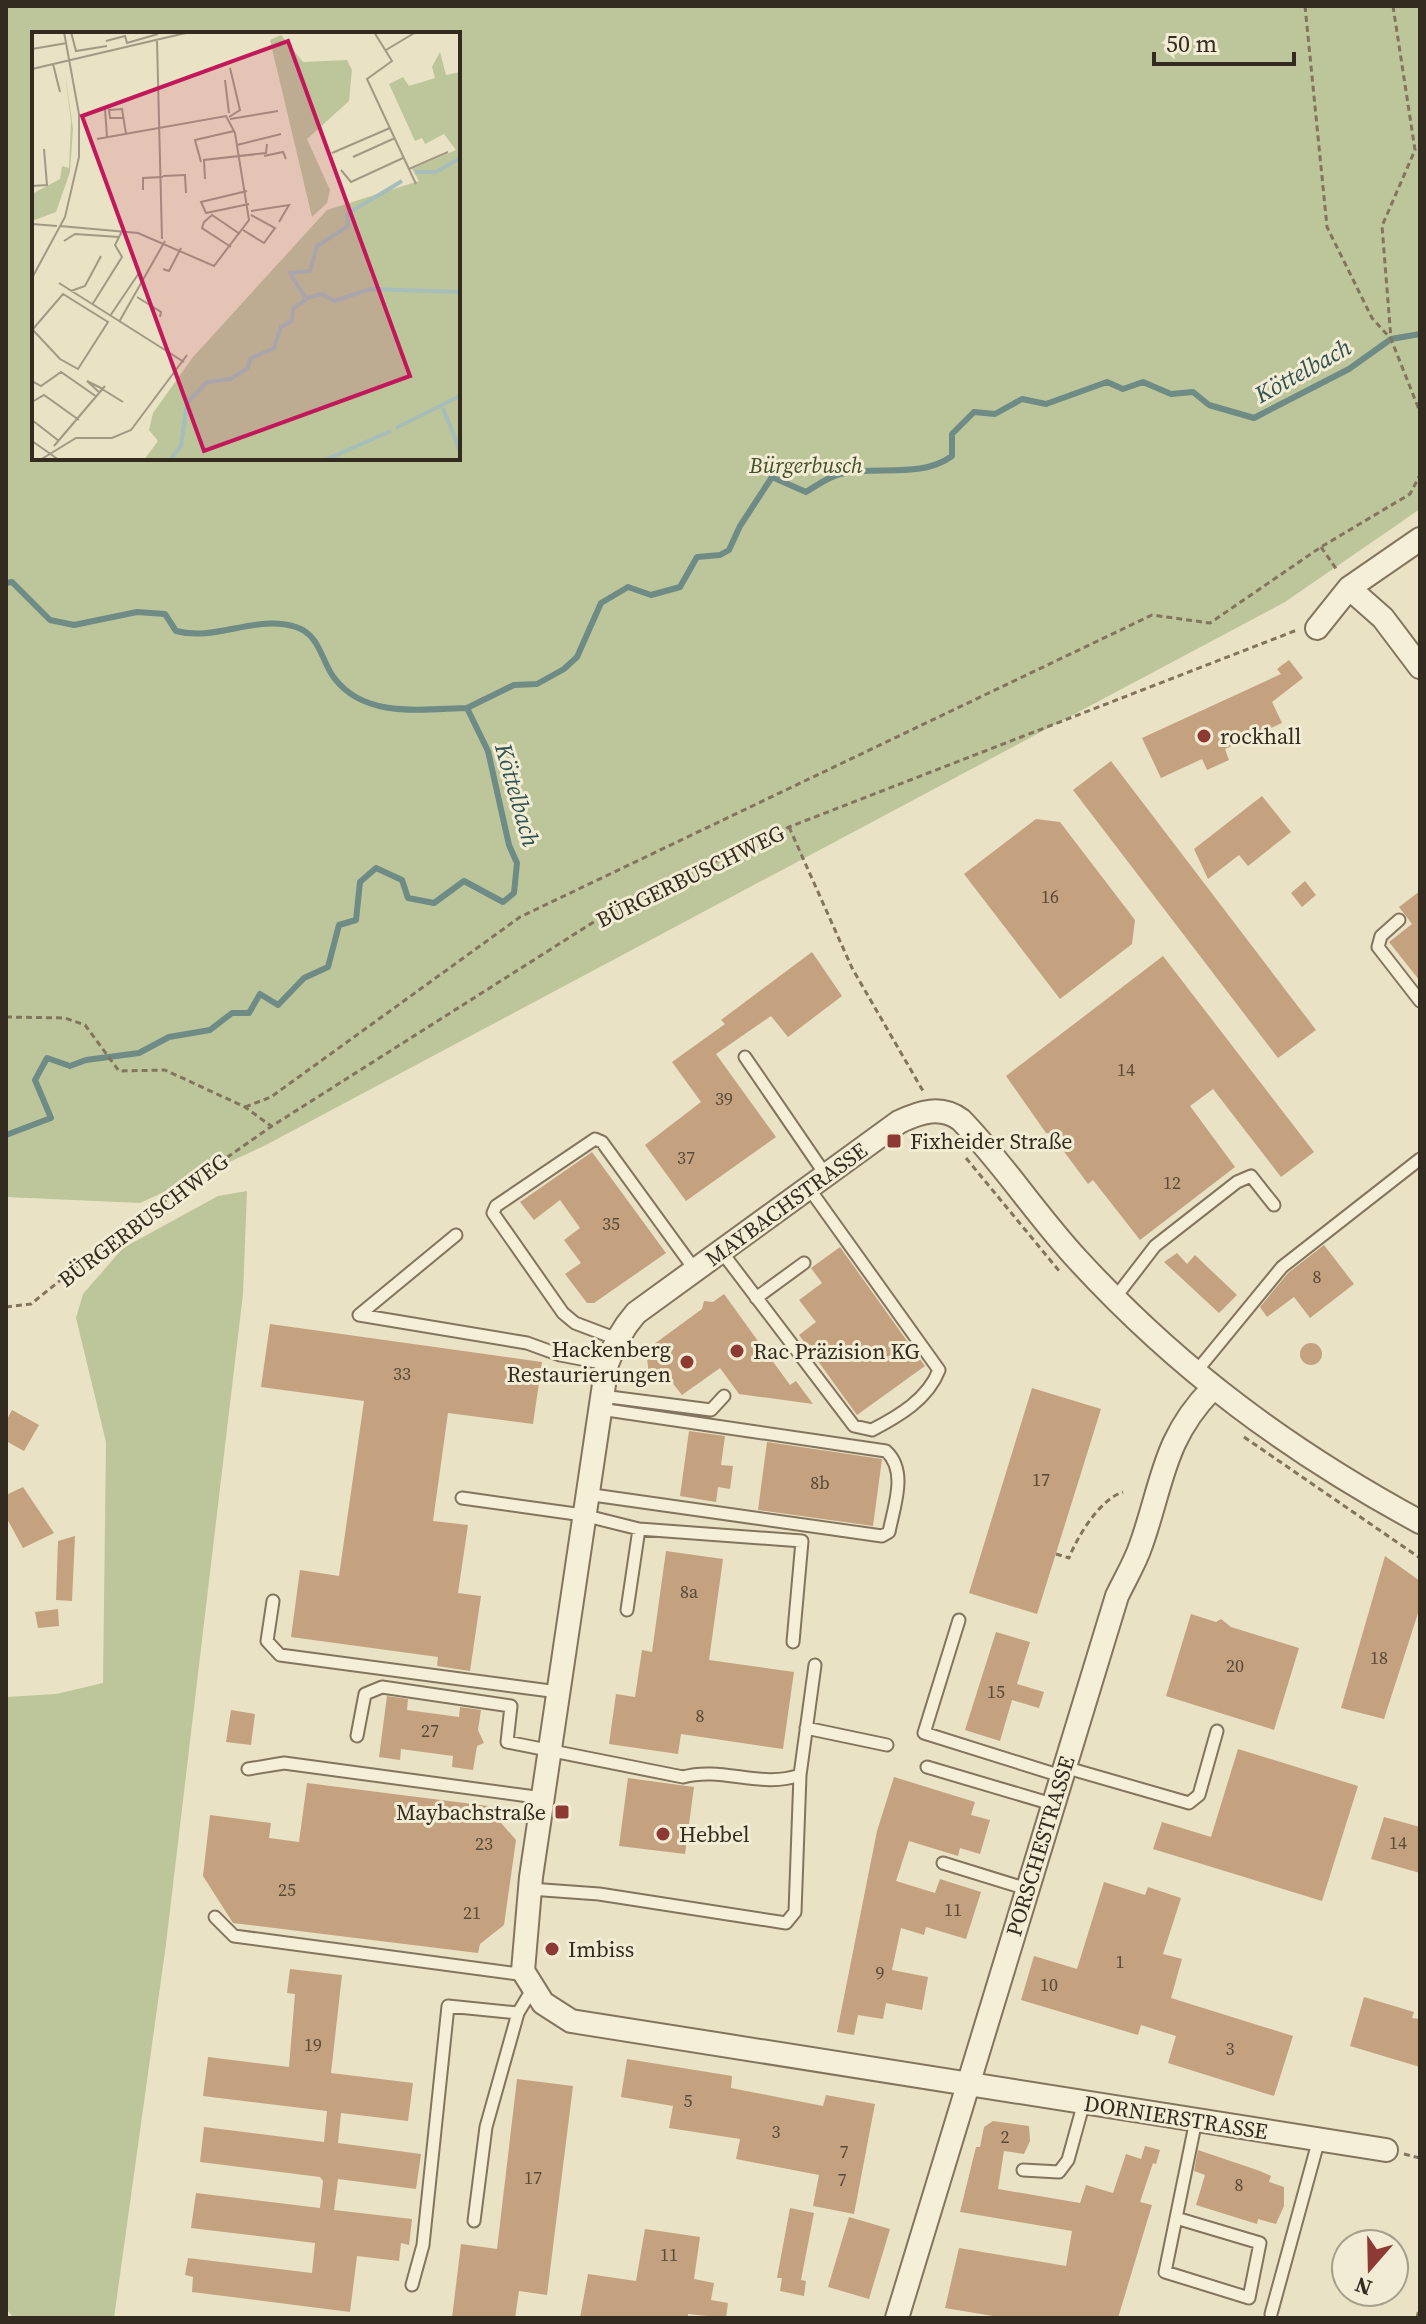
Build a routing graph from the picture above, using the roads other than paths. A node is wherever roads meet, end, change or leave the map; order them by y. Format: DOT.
graph roads {
  1 [pos="1420,539"];
  2 [pos="1349,588"];
  3 [pos="1317,628"];
  4 [pos="1420,667"];
  5 [pos="1399,920"];
  6 [pos="1420,1001"];
  7 [pos="745,1057"];
  8 [pos="1420,1159"];
  9 [pos="816,1180"];
  10 [pos="1274,1205"];
  11 [pos="456,1235"];
  12 [pos="721,1251"];
  13 [pos="804,1263"];
  14 [pos="695,1270"];
  15 [pos="756,1298"];
  16 [pos="1115,1298"];
  17 [pos="617,1339"];
  18 [pos="607,1364"];
  19 [pos="1195,1373"];
  20 [pos="1212,1389"];
  21 [pos="724,1396"];
  22 [pos="601,1402"];
  23 [pos="462,1498"];
  24 [pos="584,1504"];
  25 [pos="1420,1522"];
  26 [pos="639,1529"];
  27 [pos="273,1601"];
  28 [pos="627,1610"];
  29 [pos="959,1620"];
  30 [pos="793,1642"];
  31 [pos="815,1665"];
  32 [pos="558,1692"];
  33 [pos="806,1728"];
  34 [pos="1217,1731"];
  35 [pos="357,1736"];
  36 [pos="887,1745"];
  37 [pos="550,1749"];
  38 [pos="927,1767"];
  39 [pos="248,1769"];
  40 [pos="1062,1772"];
  41 [pos="800,1775"];
  42 [pos="543,1798"];
  43 [pos="1052,1804"];
  44 [pos="943,1863"];
  45 [pos="530,1889"];
  46 [pos="1027,1889"];
  47 [pos="215,1917"];
  48 [pos="530,1981"];
  49 [pos="518,2013"];
  50 [pos="967,2084"];
  51 [pos="1084,2102"];
  52 [pos="1196,2120"];
  53 [pos="1319,2139"];
  54 [pos="1386,2150"];
  55 [pos="1023,2170"];
  56 [pos="1176,2218"];
  57 [pos="474,2221"];
  58 [pos="412,2285"];
  59 [pos="1271,2314"];
  60 [pos="897,2318"];
  1 -- 2 [label="street"];
  2 -- 3 [label="street"];
  2 -- 4 [label="street"];
  5 -- 6 [label="lane"];
  7 -- 9 [label="lane"];
  8 -- 19 [label="lane"];
  9 -- 12 [label="street, MAYBACHSTRASSE"];
  9 -- 15 [label="lane"];
  9 -- 16 [label="street, MAYBACHSTRASSE"];
  10 -- 16 [label="lane"];
  11 -- 18 [label="lane"];
  12 -- 14 [label="street, MAYBACHSTRASSE"];
  12 -- 15 [label="lane"];
  13 -- 15 [label="lane"];
  14 -- 17 [label="street, MAYBACHSTRASSE"];
  14 -- 17 [label="lane"];
  16 -- 19 [label="street"];
  17 -- 18 [label="street, MAYBACHSTRASSE"];
  18 -- 22 [label="street, MAYBACHSTRASSE"];
  19 -- 20 [label="street"];
  20 -- 25 [label="street"];
  20 -- 40 [label="street, PORSCHESTRASSE"];
  21 -- 22 [label="lane"];
  22 -- 24 [label="street, MAYBACHSTRASSE"];
  22 -- 24 [label="lane"];
  23 -- 24 [label="lane"];
  24 -- 26 [label="lane"];
  24 -- 32 [label="street, MAYBACHSTRASSE"];
  26 -- 28 [label="lane"];
  26 -- 30 [label="lane"];
  27 -- 32 [label="lane"];
  29 -- 40 [label="lane"];
  31 -- 33 [label="lane"];
  32 -- 37 [label="street, MAYBACHSTRASSE"];
  33 -- 36 [label="lane"];
  33 -- 41 [label="lane"];
  34 -- 40 [label="lane"];
  35 -- 37 [label="lane"];
  37 -- 41 [label="lane"];
  37 -- 42 [label="street, MAYBACHSTRASSE"];
  38 -- 43 [label="lane"];
  39 -- 42 [label="lane"];
  40 -- 43 [label="street, PORSCHESTRASSE"];
  41 -- 45 [label="lane"];
  42 -- 45 [label="street, MAYBACHSTRASSE"];
  43 -- 46 [label="street, PORSCHESTRASSE"];
  44 -- 46 [label="lane"];
  45 -- 48 [label="street, MAYBACHSTRASSE"];
  46 -- 50 [label="street, PORSCHESTRASSE"];
  47 -- 48 [label="lane"];
  48 -- 49 [label="lane"];
  48 -- 50 [label="street"];
  49 -- 57 [label="lane"];
  49 -- 58 [label="lane"];
  50 -- 51 [label="street, DORNIERSTRASSE"];
  50 -- 60 [label="street, PORSCHESTRASSE"];
  51 -- 52 [label="street, DORNIERSTRASSE"];
  51 -- 55 [label="lane"];
  52 -- 53 [label="street, DORNIERSTRASSE"];
  52 -- 56 [label="lane"];
  53 -- 54 [label="street, DORNIERSTRASSE"];
  53 -- 59 [label="lane"];
  56 -- 56 [label="lane"];
}
